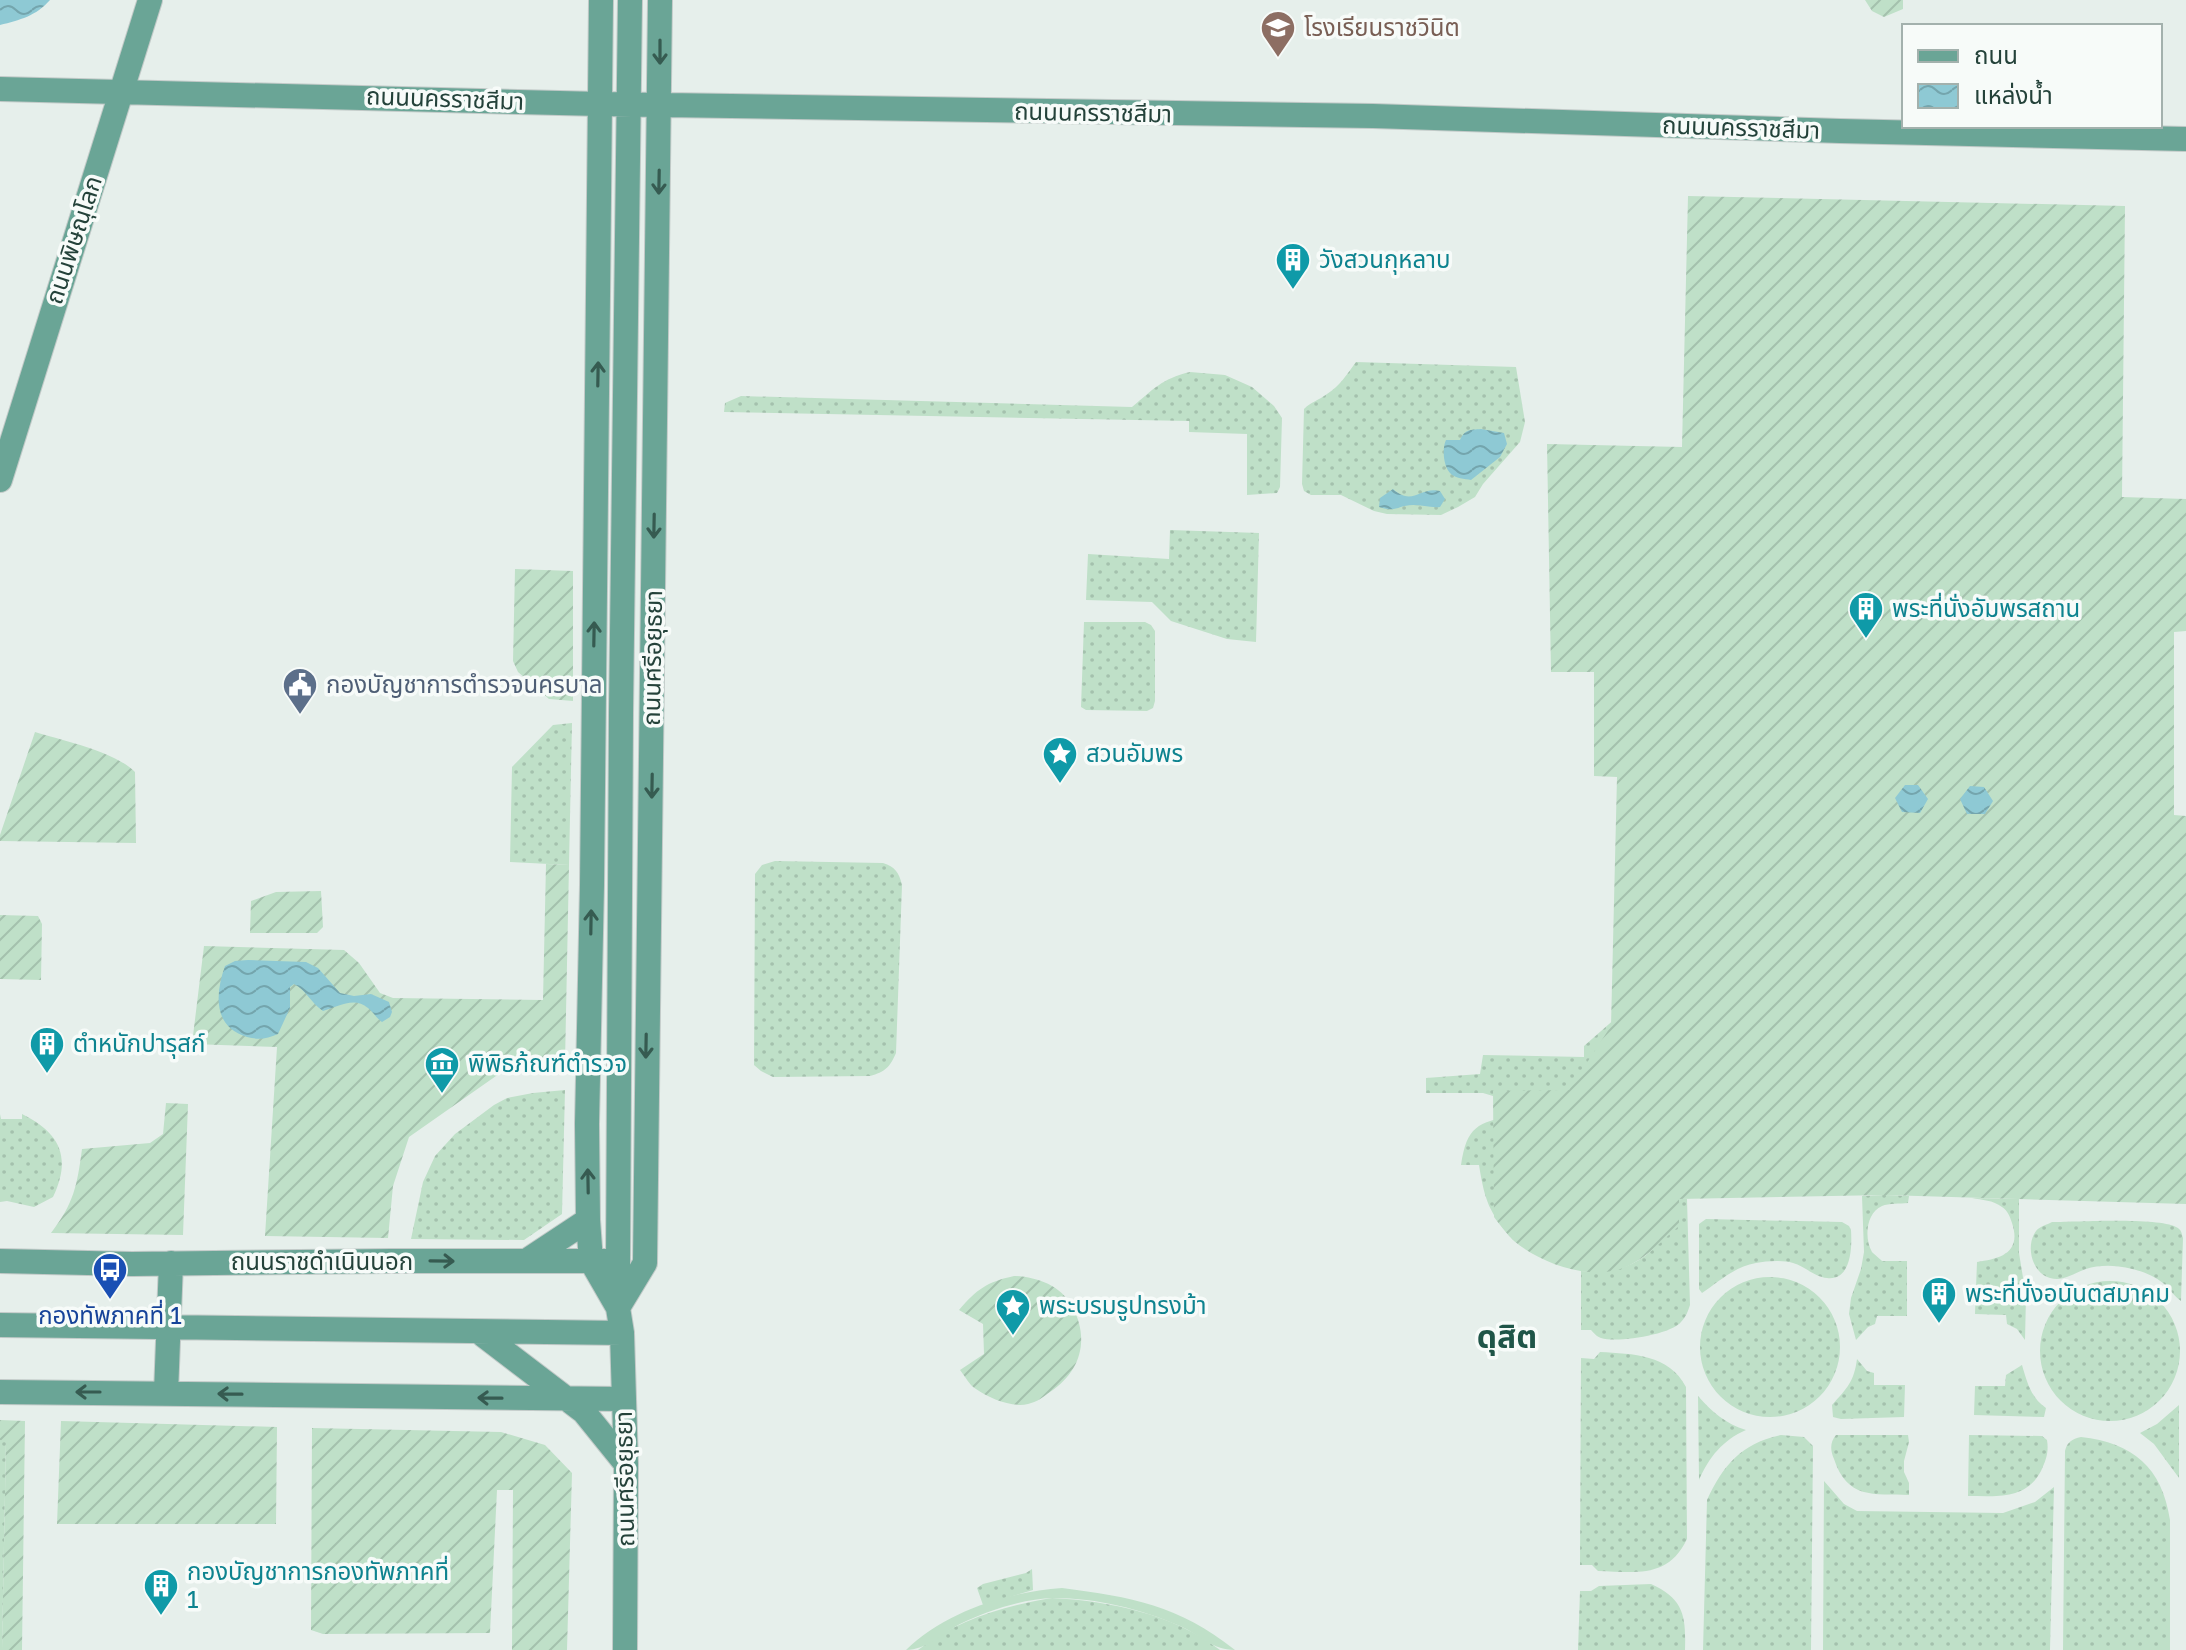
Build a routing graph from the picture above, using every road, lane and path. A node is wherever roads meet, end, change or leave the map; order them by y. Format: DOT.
graph roads {
  1 [pos="150,0"];
  2 [pos="601,0"];
  3 [pos="630,0"];
  4 [pos="660,0"];
  5 [pos="0,89"];
  6 [pos="121,90"];
  7 [pos="600,104"];
  8 [pos="630,104"];
  9 [pos="660,104"];
  10 [pos="2186,139"];
  11 [pos="627,256"];
  12 [pos="599,257"];
  13 [pos="599,308"];
  14 [pos="627,308"];
  15 [pos="625,475"];
  16 [pos="655,475"];
  17 [pos="0,480"];
  18 [pos="623,603"];
  19 [pos="654,604"];
  20 [pos="653,692"];
  21 [pos="621,713"];
  22 [pos="621,837"];
  23 [pos="651,837"];
  24 [pos="588,1081"];
  25 [pos="619,1082"];
  26 [pos="619,1127"];
  27 [pos="646,1128"];
  28 [pos="588,1220"];
  29 [pos="0,1261"];
  30 [pos="591,1261"];
  31 [pos="523,1262"];
  32 [pos="618,1262"];
  33 [pos="171,1263"];
  34 [pos="645,1263"];
  35 [pos="618,1308"];
  36 [pos="0,1325"];
  37 [pos="168,1328"];
  38 [pos="479,1332"];
  39 [pos="622,1333"];
  40 [pos="0,1392"];
  41 [pos="166,1393"];
  42 [pos="529,1399"];
  43 [pos="566,1399"];
  44 [pos="624,1399"];
  45 [pos="626,1464"];
  46 [pos="625,1650"];
  1 -- 6 [label="main road, ถนนพิษณุโลก"];
  2 -- 7 [label="main road, ถนนศรีอยุธยา"];
  3 -- 8 [label="main road, ถนนศรีอยุธยา"];
  4 -- 9 [label="main road, ถนนศรีอยุธยา, one-way"];
  5 -- 6 [label="main road, ถนนนครราชสีมา"];
  6 -- 7 [label="main road, ถนนนครราชสีมา"];
  6 -- 17 [label="main road, ถนนพิษณุโลก"];
  7 -- 8 [label="main road, ถนนนครราชสีมา"];
  7 -- 12 [label="main road, ถนนศรีอยุธยา"];
  8 -- 9 [label="main road, ถนนนครราชสีมา"];
  8 -- 11 [label="main road, ถนนศรีอยุธยา"];
  9 -- 10 [label="main road, ถนนนครราชสีมา"];
  9 -- 16 [label="main road, ถนนศรีอยุธยา, one-way"];
  11 -- 12 [label="main road"];
  11 -- 14 [label="main road, ถนนศรีอยุธยา"];
  12 -- 13 [label="main road, ถนนศรีอยุธยา"];
  13 -- 14 [label="main road"];
  24 -- 13 [label="main road, ถนนศรีอยุธยา, one-way"];
  14 -- 15 [label="main road, ถนนศรีอยุธยา"];
  15 -- 16 [label="main road"];
  15 -- 18 [label="main road, ถนนศรีอยุธยา"];
  16 -- 19 [label="main road, ถนนศรีอยุธยา, one-way"];
  18 -- 19 [label="main road"];
  18 -- 21 [label="main road, ถนนศรีอยุธยา"];
  19 -- 20 [label="main road, ถนนศรีอยุธยา"];
  20 -- 21 [label="main road"];
  20 -- 23 [label="main road, ถนนศรีอยุธยา, one-way"];
  21 -- 22 [label="main road, ถนนศรีอยุธยา"];
  22 -- 23 [label="main road"];
  22 -- 25 [label="main road, ถนนศรีอยุธยา"];
  23 -- 27 [label="main road, ถนนศรีอยุธยา, one-way"];
  24 -- 25 [label="main road"];
  28 -- 24 [label="main road, ถนนศรีอยุธยา, one-way"];
  25 -- 26 [label="main road, ถนนศรีอยุธยา"];
  26 -- 27 [label="main road"];
  26 -- 32 [label="main road, ถนนศรีอยุธยา"];
  27 -- 34 [label="main road, ถนนศรีอยุธยา"];
  28 -- 30 [label="main road, ถนนศรีอยุธยา"];
  28 -- 31 [label="main road"];
  29 -- 33 [label="main road, ถนนราชดำเนินนอก"];
  30 -- 31 [label="main road, ถนนราชดำเนินนอก"];
  30 -- 32 [label="main road, ถนนราชดำเนินนอก"];
  30 -- 35 [label="main road, ถนนศรีอยุธยา"];
  33 -- 31 [label="main road, ถนนราชดำเนินนอก, one-way"];
  32 -- 34 [label="main road, ถนนราชดำเนินนอก"];
  32 -- 35 [label="main road, ถนนศรีอยุธยา"];
  33 -- 37 [label="main road"];
  34 -- 35 [label="main road"];
  35 -- 39 [label="main road, ถนนศรีอยุธยา"];
  36 -- 37 [label="main road"];
  37 -- 38 [label="main road"];
  37 -- 41 [label="main road"];
  38 -- 39 [label="main road"];
  38 -- 43 [label="main road"];
  39 -- 44 [label="main road, ถนนศรีอยุธยา"];
  41 -- 40 [label="main road, one-way"];
  42 -- 41 [label="main road, one-way"];
  42 -- 43 [label="main road"];
  42 -- 45 [label="main road"];
  43 -- 44 [label="main road"];
  43 -- 45 [label="main road"];
  44 -- 45 [label="main road, ถนนศรีอยุธยา"];
  45 -- 46 [label="main road, ถนนศรีอยุธยา"];
}
